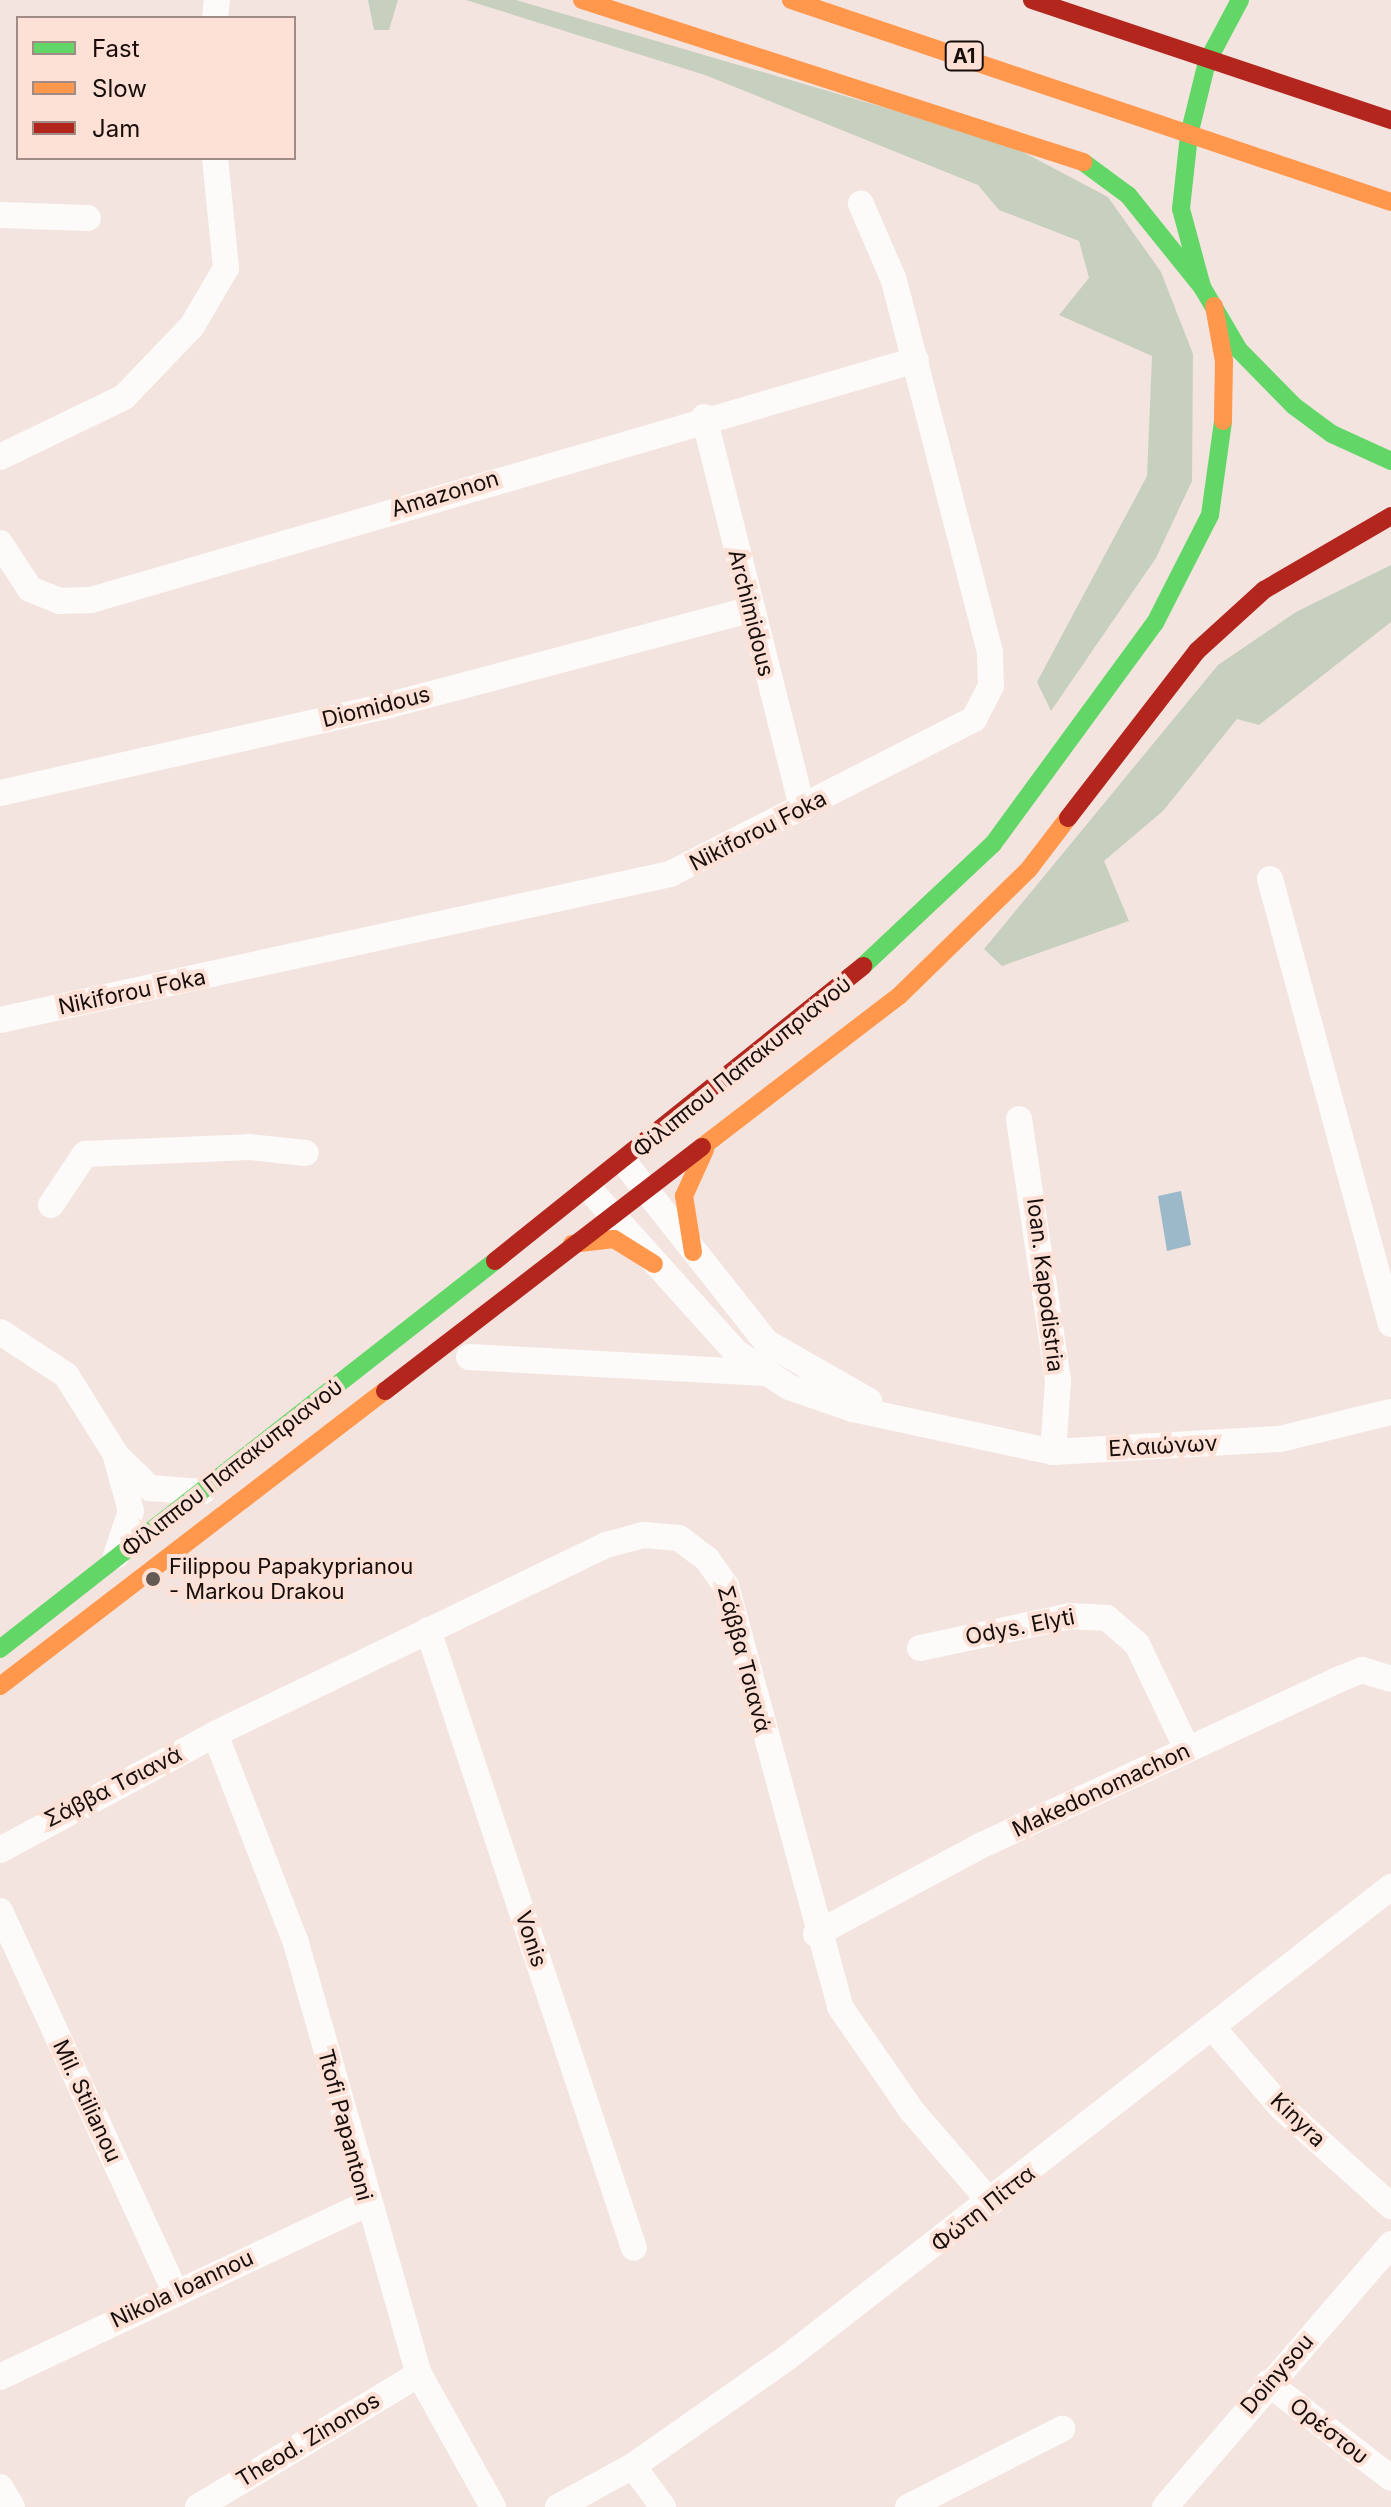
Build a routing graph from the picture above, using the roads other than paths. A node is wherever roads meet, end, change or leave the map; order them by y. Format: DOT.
graph roads {
  1 [pos="582,0"];
  2 [pos="791,0"];
  3 [pos="1032,0"];
  4 [pos="1240,0"];
  5 [pos="1391,120"];
  6 [pos="215,160"];
  7 [pos="1391,202"];
  8 [pos="861,204"];
  9 [pos="0,215"];
  10 [pos="88,218"];
  11 [pos="1202,287"];
  12 [pos="1214,306"];
  13 [pos="916,360"];
  14 [pos="704,417"];
  15 [pos="0,457"];
  16 [pos="1391,461"];
  17 [pos="1391,516"];
  18 [pos="0,543"];
  19 [pos="750,610"];
  20 [pos="0,793"];
  21 [pos="802,808"];
  22 [pos="1270,879"];
  23 [pos="0,1020"];
  24 [pos="1019,1119"];
  25 [pos="713,1139"];
  26 [pos="306,1153"];
  27 [pos="624,1162"];
  28 [pos="590,1190"];
  29 [pos="645,1190"];
  30 [pos="51,1205"];
  31 [pos="611,1216"];
  32 [pos="572,1244"];
  33 [pos="693,1252"];
  34 [pos="654,1264"];
  35 [pos="1391,1324"];
  36 [pos="0,1332"];
  37 [pos="469,1357"];
  38 [pos="762,1373"];
  39 [pos="1391,1412"];
  40 [pos="934,1431"];
  41 [pos="1053,1452"];
  42 [pos="115,1453"];
  43 [pos="202,1492"];
  44 [pos="114,1561"];
  45 [pos="428,1630"];
  46 [pos="920,1648"];
  47 [pos="0,1649"];
  48 [pos="1391,1679"];
  49 [pos="0,1686"];
  50 [pos="215,1734"];
  51 [pos="1187,1749"];
  52 [pos="0,1850"];
  53 [pos="1391,1887"];
  54 [pos="0,1911"];
  55 [pos="816,1934"];
  56 [pos="1212,2027"];
  57 [pos="991,2203"];
  58 [pos="366,2204"];
  59 [pos="1391,2206"];
  60 [pos="1391,2244"];
  61 [pos="634,2248"];
  62 [pos="175,2291"];
  63 [pos="419,2374"];
  64 [pos="0,2377"];
  65 [pos="1268,2383"];
  66 [pos="1062,2429"];
  67 [pos="633,2466"];
  68 [pos="1391,2478"];
  69 [pos="0,2487"];
  70 [pos="12,2507"];
  71 [pos="198,2507"];
  72 [pos="493,2507"];
  73 [pos="558,2507"];
  74 [pos="663,2507"];
  75 [pos="908,2507"];
  76 [pos="1165,2507"];
  1 -- 11 [label="main road"];
  2 -- 7 [label="main road, A1"];
  3 -- 5 [label="main road"];
  4 -- 11 [label="main road"];
  6 -- 15 [label="street"];
  8 -- 13 [label="street, Nikiforou Foka"];
  9 -- 10 [label="street"];
  11 -- 12 [label="main road"];
  12 -- 16 [label="main road"];
  12 -- 27 [label="main road, Φίλιππου Παπακυπριανού"];
  13 -- 14 [label="street, Amazonon"];
  13 -- 21 [label="street, Nikiforou Foka"];
  14 -- 18 [label="street, Amazonon"];
  14 -- 19 [label="street, Archimidous"];
  17 -- 25 [label="main road, Φίλιππου Παπακυπριανού"];
  19 -- 20 [label="street, Diomidous"];
  19 -- 21 [label="street, Archimidous"];
  21 -- 23 [label="street, Nikiforou Foka"];
  22 -- 35 [label="street"];
  24 -- 41 [label="street, Ioan. Kapodistria"];
  25 -- 29 [label="main road, Φίλιππου Παπακυπριανού"];
  25 -- 33 [label="main road"];
  26 -- 30 [label="street"];
  27 -- 28 [label="main road, Φίλιππου Παπακυπριανού"];
  27 -- 29 [label="street, Ελαιώνων"];
  28 -- 31 [label="street, Ελαιώνων"];
  28 -- 43 [label="main road, Φίλιππου Παπακυπριανού"];
  29 -- 31 [label="main road, Φίλιππου Παπακυπριανού"];
  29 -- 33 [label="street, Ελαιώνων"];
  31 -- 32 [label="main road, Φίλιππου Παπακυπριανού"];
  31 -- 34 [label="street, Ελαιώνων"];
  32 -- 34 [label="main road"];
  32 -- 49 [label="main road, Φίλιππου Παπακυπριανού"];
  33 -- 40 [label="street, Ελαιώνων"];
  34 -- 38 [label="street, Ελαιώνων"];
  36 -- 42 [label="street"];
  37 -- 38 [label="street"];
  38 -- 40 [label="street, Ελαιώνων"];
  39 -- 41 [label="street, Ελαιώνων"];
  40 -- 41 [label="street, Ελαιώνων"];
  42 -- 43 [label="street"];
  42 -- 44 [label="street"];
  43 -- 44 [label="main road, Φίλιππου Παπακυπριανού"];
  44 -- 47 [label="main road, Φίλιππου Παπακυπριανού"];
  45 -- 50 [label="street, Σάββα Τσιανά"];
  45 -- 55 [label="street, Σάββα Τσιανά"];
  45 -- 61 [label="street, Vonis"];
  46 -- 51 [label="street, Odys. Elyti"];
  48 -- 51 [label="street, Makedonomachon"];
  50 -- 52 [label="street, Σάββα Τσιανά"];
  50 -- 58 [label="street, Ttofi Papantoni"];
  51 -- 55 [label="street, Makedonomachon"];
  53 -- 56 [label="street, Φώτη Πίττα"];
  54 -- 62 [label="street, Mil. Stilianou"];
  55 -- 57 [label="street, Σάββα Τσιανά"];
  56 -- 57 [label="street, Φώτη Πίττα"];
  56 -- 59 [label="street, Kinyra"];
  57 -- 67 [label="street, Φώτη Πίττα"];
  58 -- 62 [label="street, Nikola Ioannou"];
  58 -- 63 [label="street, Ttofi Papantoni"];
  60 -- 65 [label="street, Doinysou"];
  62 -- 64 [label="street, Nikola Ioannou"];
  63 -- 71 [label="street, Theod. Zinonos"];
  63 -- 72 [label="street, Ttofi Papantoni"];
  65 -- 68 [label="street, Ορέστου"];
  65 -- 76 [label="street, Doinysou"];
  66 -- 75 [label="street"];
  67 -- 73 [label="street, Φώτη Πίττα"];
  67 -- 74 [label="street"];
  69 -- 70 [label="street"];
}
